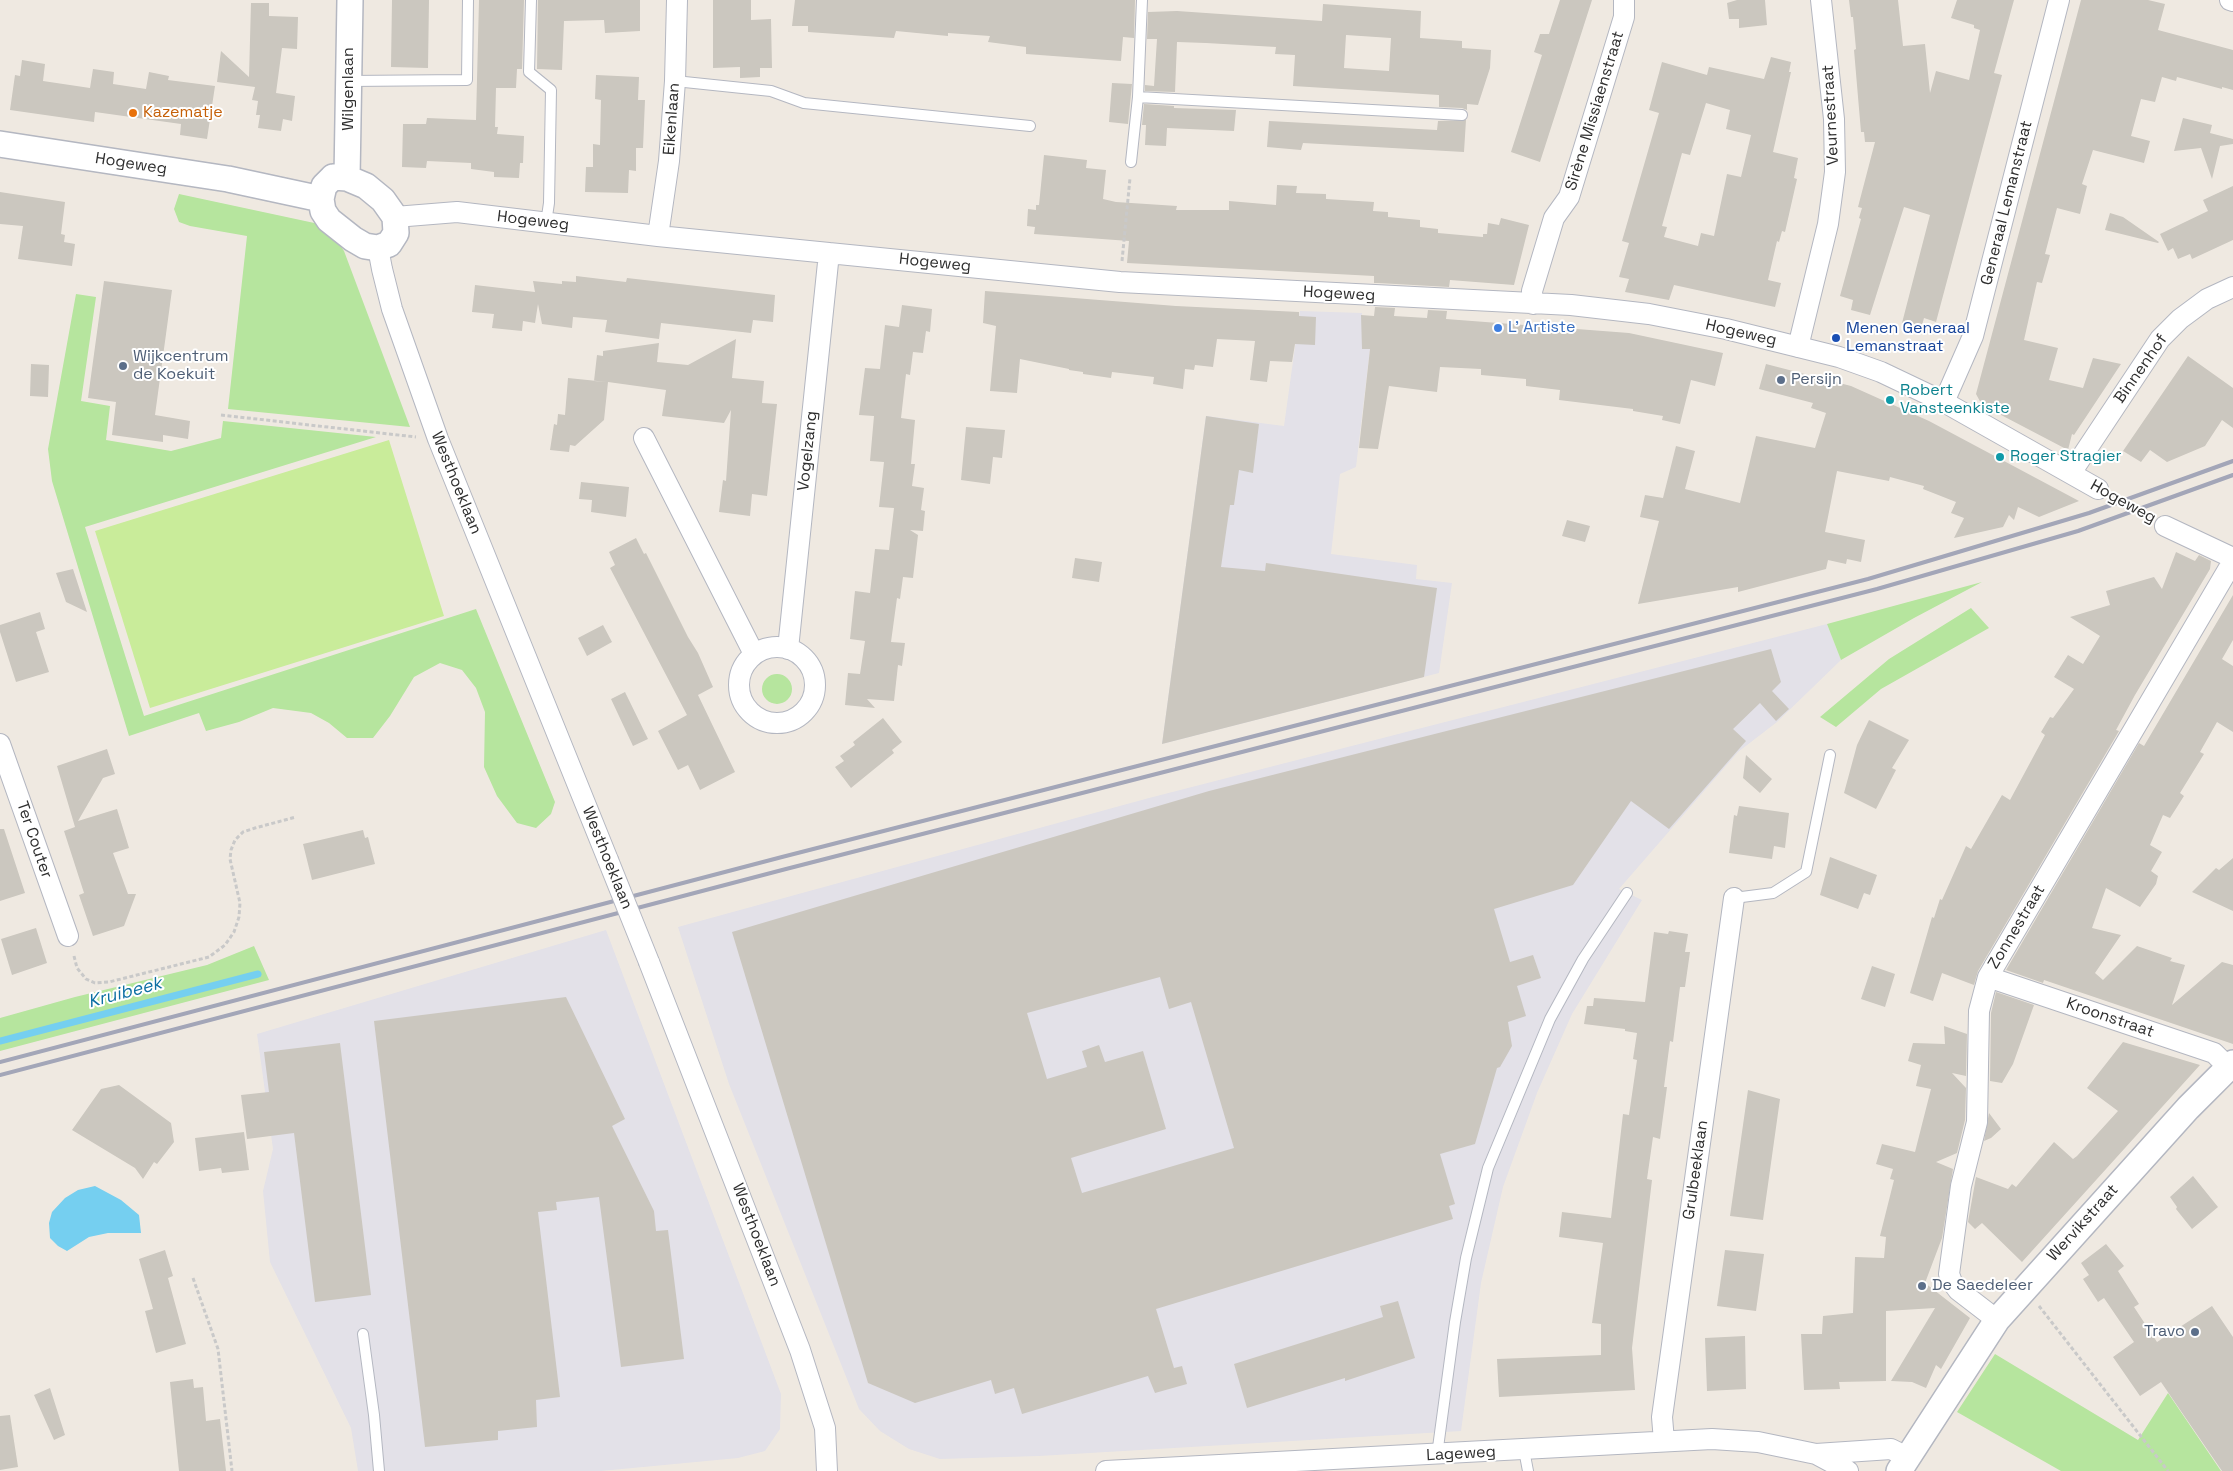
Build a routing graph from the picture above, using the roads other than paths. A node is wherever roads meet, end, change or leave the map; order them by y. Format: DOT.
graph roads {
  1 [pos="350,0"];
  2 [pos="468,0"];
  3 [pos="531,0"];
  4 [pos="677,0"];
  5 [pos="1142,0"];
  6 [pos="1624,0"];
  7 [pos="1821,0"];
  8 [pos="2059,0"];
  9 [pos="348,81"];
  10 [pos="675,81"];
  11 [pos="1138,97"];
  12 [pos="1462,115"];
  13 [pos="1030,126"];
  14 [pos="0,144"];
  15 [pos="1131,162"];
  16 [pos="347,178"];
  17 [pos="320,199"];
  18 [pos="395,217"];
  19 [pos="546,223"];
  20 [pos="658,236"];
  21 [pos="378,248"];
  22 [pos="829,252"];
  23 [pos="2233,287"];
  24 [pos="1534,304"];
  25 [pos="1798,347"];
  26 [pos="1944,402"];
  27 [pos="644,438"];
  28 [pos="2070,473"];
  29 [pos="2098,489"];
  30 [pos="2165,526"];
  31 [pos="2233,560"];
  32 [pos="788,649"];
  33 [pos="754,654"];
  34 [pos="0,744"];
  35 [pos="1830,755"];
  36 [pos="1627,893"];
  37 [pos="1734,898"];
  38 [pos="68,936"];
  39 [pos="1988,977"];
  40 [pos="2228,1070"];
  41 [pos="1996,1320"];
  42 [pos="363,1334"];
  43 [pos="1664,1442"];
  44 [pos="1524,1450"];
  45 [pos="1816,1454"];
  46 [pos="1437,1455"];
  47 [pos="1903,1464"];
  48 [pos="378,1471"];
  49 [pos="827,1471"];
  50 [pos="1117,1471"];
  51 [pos="1528,1471"];
  52 [pos="1848,1471"];
  1 -- 9 [label="street, Wilgenlaan"];
  2 -- 9 [label="lane"];
  3 -- 19 [label="lane"];
  4 -- 10 [label="street, Eikenlaan"];
  5 -- 11 [label="lane"];
  6 -- 24 [label="street, Sirène Missiaenstraat"];
  7 -- 25 [label="street, Veurnestraat"];
  8 -- 26 [label="street, Generaal Lemanstraat"];
  9 -- 16 [label="street, Wilgenlaan"];
  10 -- 13 [label="lane"];
  10 -- 20 [label="street, Eikenlaan"];
  11 -- 12 [label="lane"];
  11 -- 15 [label="lane"];
  14 -- 17 [label="street, Hogeweg"];
  16 -- 17 [label="street"];
  16 -- 18 [label="street"];
  17 -- 21 [label="street"];
  18 -- 19 [label="street, Hogeweg"];
  18 -- 21 [label="street"];
  19 -- 20 [label="street, Hogeweg"];
  20 -- 22 [label="street, Hogeweg"];
  21 -- 49 [label="street, Westhoeklaan, bridge"];
  22 -- 24 [label="street, Hogeweg"];
  22 -- 32 [label="street, Vogelzang"];
  23 -- 28 [label="street, Binnenhof"];
  24 -- 25 [label="street, Hogeweg"];
  25 -- 26 [label="street, Hogeweg"];
  26 -- 28 [label="street, Hogeweg"];
  27 -- 33 [label="street"];
  28 -- 29 [label="street, Hogeweg"];
  30 -- 31 [label="street, Hogeweg"];
  31 -- 39 [label="street, Zonnestraat"];
  32 -- 33 [label="street"];
  32 -- 33 [label="street"];
  34 -- 38 [label="street, Ter Couter"];
  35 -- 37 [label="lane"];
  36 -- 46 [label="lane"];
  37 -- 43 [label="street, Grulbeeklaan"];
  39 -- 40 [label="street, Kroonstraat"];
  39 -- 41 [label="street, Zonnestraat"];
  40 -- 41 [label="street, Wervikstraat"];
  41 -- 47 [label="street, Wervikstraat"];
  42 -- 48 [label="lane"];
  43 -- 44 [label="street, Lageweg"];
  43 -- 45 [label="street, Lageweg"];
  44 -- 46 [label="street, Lageweg"];
  44 -- 51 [label="lane"];
  45 -- 47 [label="street, Lageweg"];
  45 -- 52 [label="street, Lageweg"];
  46 -- 50 [label="street, Lageweg"];
}
